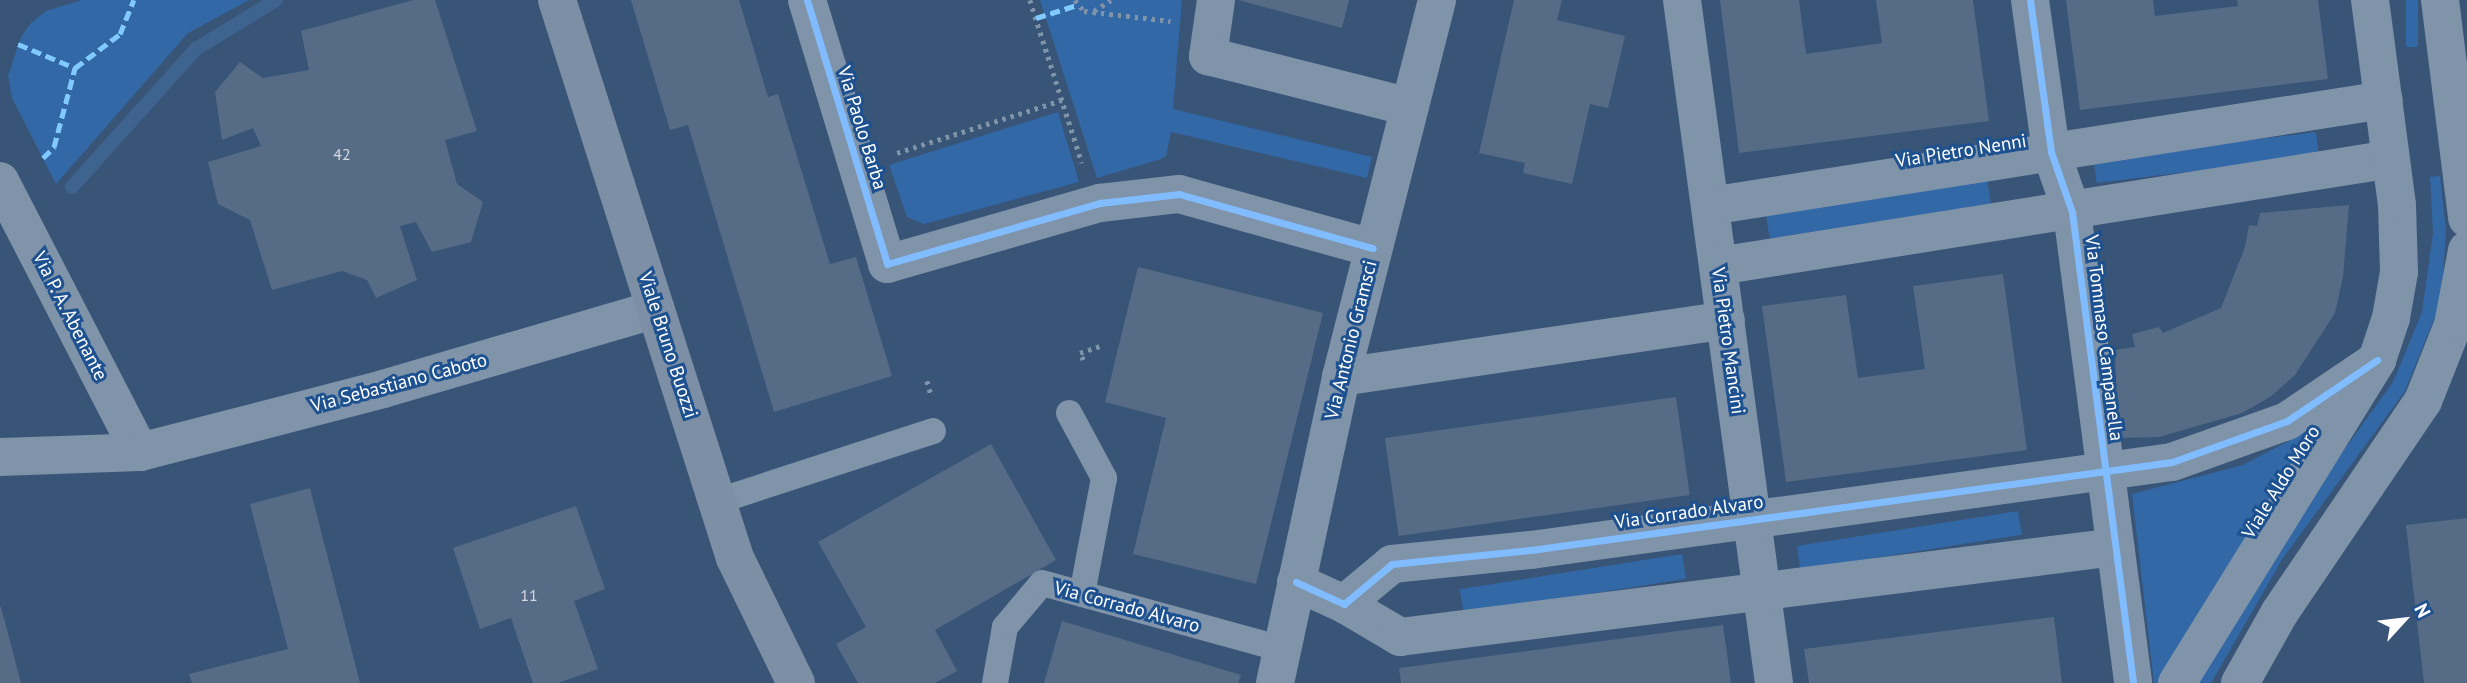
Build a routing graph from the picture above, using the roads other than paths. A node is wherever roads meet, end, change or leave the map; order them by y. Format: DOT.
graph roads {
  1 [pos="557,0"];
  2 [pos="807,0"];
  3 [pos="1216,0"];
  4 [pos="1437,0"];
  5 [pos="1682,0"];
  6 [pos="2030,0"];
  7 [pos="2370,0"];
  8 [pos="2440,0"];
  9 [pos="2384,100"];
  10 [pos="1410,107"];
  11 [pos="2051,152"];
  12 [pos="2391,159"];
  13 [pos="0,181"];
  14 [pos="1710,206"];
  15 [pos="2072,212"];
  16 [pos="2467,218"];
  17 [pos="1373,248"];
  18 [pos="2467,250"];
  19 [pos="1718,266"];
  20 [pos="656,309"];
  21 [pos="1726,320"];
  22 [pos="2457,351"];
  23 [pos="2377,360"];
  24 [pos="1341,377"];
  25 [pos="1069,413"];
  26 [pos="933,431"];
  27 [pos="140,452"];
  28 [pos="0,457"];
  29 [pos="2105,471"];
  30 [pos="718,502"];
  31 [pos="1752,519"];
  32 [pos="2115,547"];
  33 [pos="1296,582"];
  34 [pos="1762,592"];
  35 [pos="1082,594"];
  36 [pos="1344,604"];
  37 [pos="1279,666"];
  38 [pos="796,683"];
  39 [pos="995,683"];
  40 [pos="1774,683"];
  41 [pos="2133,683"];
  42 [pos="2177,683"];
  43 [pos="2240,683"];
  1 -- 20 [label="main road, Viale Bruno Buozzi"];
  2 -- 17 [label="street, Via Paolo Barba"];
  3 -- 10 [label="street"];
  4 -- 10 [label="street, Via Antonio Gramsci"];
  5 -- 14 [label="street, Via Pietro Mancini"];
  6 -- 11 [label="street, Via Tommaso Campanella"];
  7 -- 9 [label="street, Viale Aldo Moro"];
  8 -- 16 [label="street"];
  9 -- 11 [label="street, Via Pietro Nenni"];
  9 -- 12 [label="street, Viale Aldo Moro"];
  10 -- 17 [label="street, Via Antonio Gramsci"];
  11 -- 14 [label="street, Via Pietro Nenni"];
  11 -- 15 [label="street, Via Tommaso Campanella"];
  12 -- 15 [label="street"];
  12 -- 23 [label="street, Viale Aldo Moro"];
  13 -- 27 [label="street, Via P. A. Abenante"];
  14 -- 19 [label="street, Via Pietro Mancini"];
  15 -- 19 [label="street"];
  15 -- 29 [label="street, Via Tommaso Campanella"];
  17 -- 24 [label="street, Via Antonio Gramsci"];
  18 -- 22 [label="street"];
  19 -- 21 [label="street, Via Pietro Mancini"];
  20 -- 27 [label="street, Via Sebastiano Caboto"];
  20 -- 30 [label="main road, Viale Bruno Buozzi"];
  21 -- 24 [label="street"];
  21 -- 31 [label="street, Via Pietro Mancini"];
  22 -- 43 [label="street"];
  23 -- 29 [label="street, Via Corrado Alvaro"];
  23 -- 42 [label="street, Viale Aldo Moro"];
  24 -- 33 [label="street, Via Antonio Gramsci"];
  25 -- 35 [label="lane"];
  26 -- 30 [label="lane"];
  27 -- 28 [label="street, Via Sebastiano Caboto"];
  29 -- 31 [label="street, Via Corrado Alvaro"];
  29 -- 32 [label="street, Via Tommaso Campanella"];
  30 -- 38 [label="main road, Viale Bruno Buozzi"];
  31 -- 34 [label="street, Via Pietro Mancini"];
  31 -- 36 [label="street, Via Corrado Alvaro"];
  32 -- 34 [label="street"];
  32 -- 41 [label="street, Via Tommaso Campanella"];
  33 -- 36 [label="street"];
  33 -- 37 [label="street, Via Antonio Gramsci"];
  34 -- 36 [label="street"];
  34 -- 40 [label="street, Via Pietro Mancini"];
  35 -- 37 [label="lane, Via Corrado Alvaro"];
  35 -- 39 [label="lane, Via Corrado Alvaro"];
}
